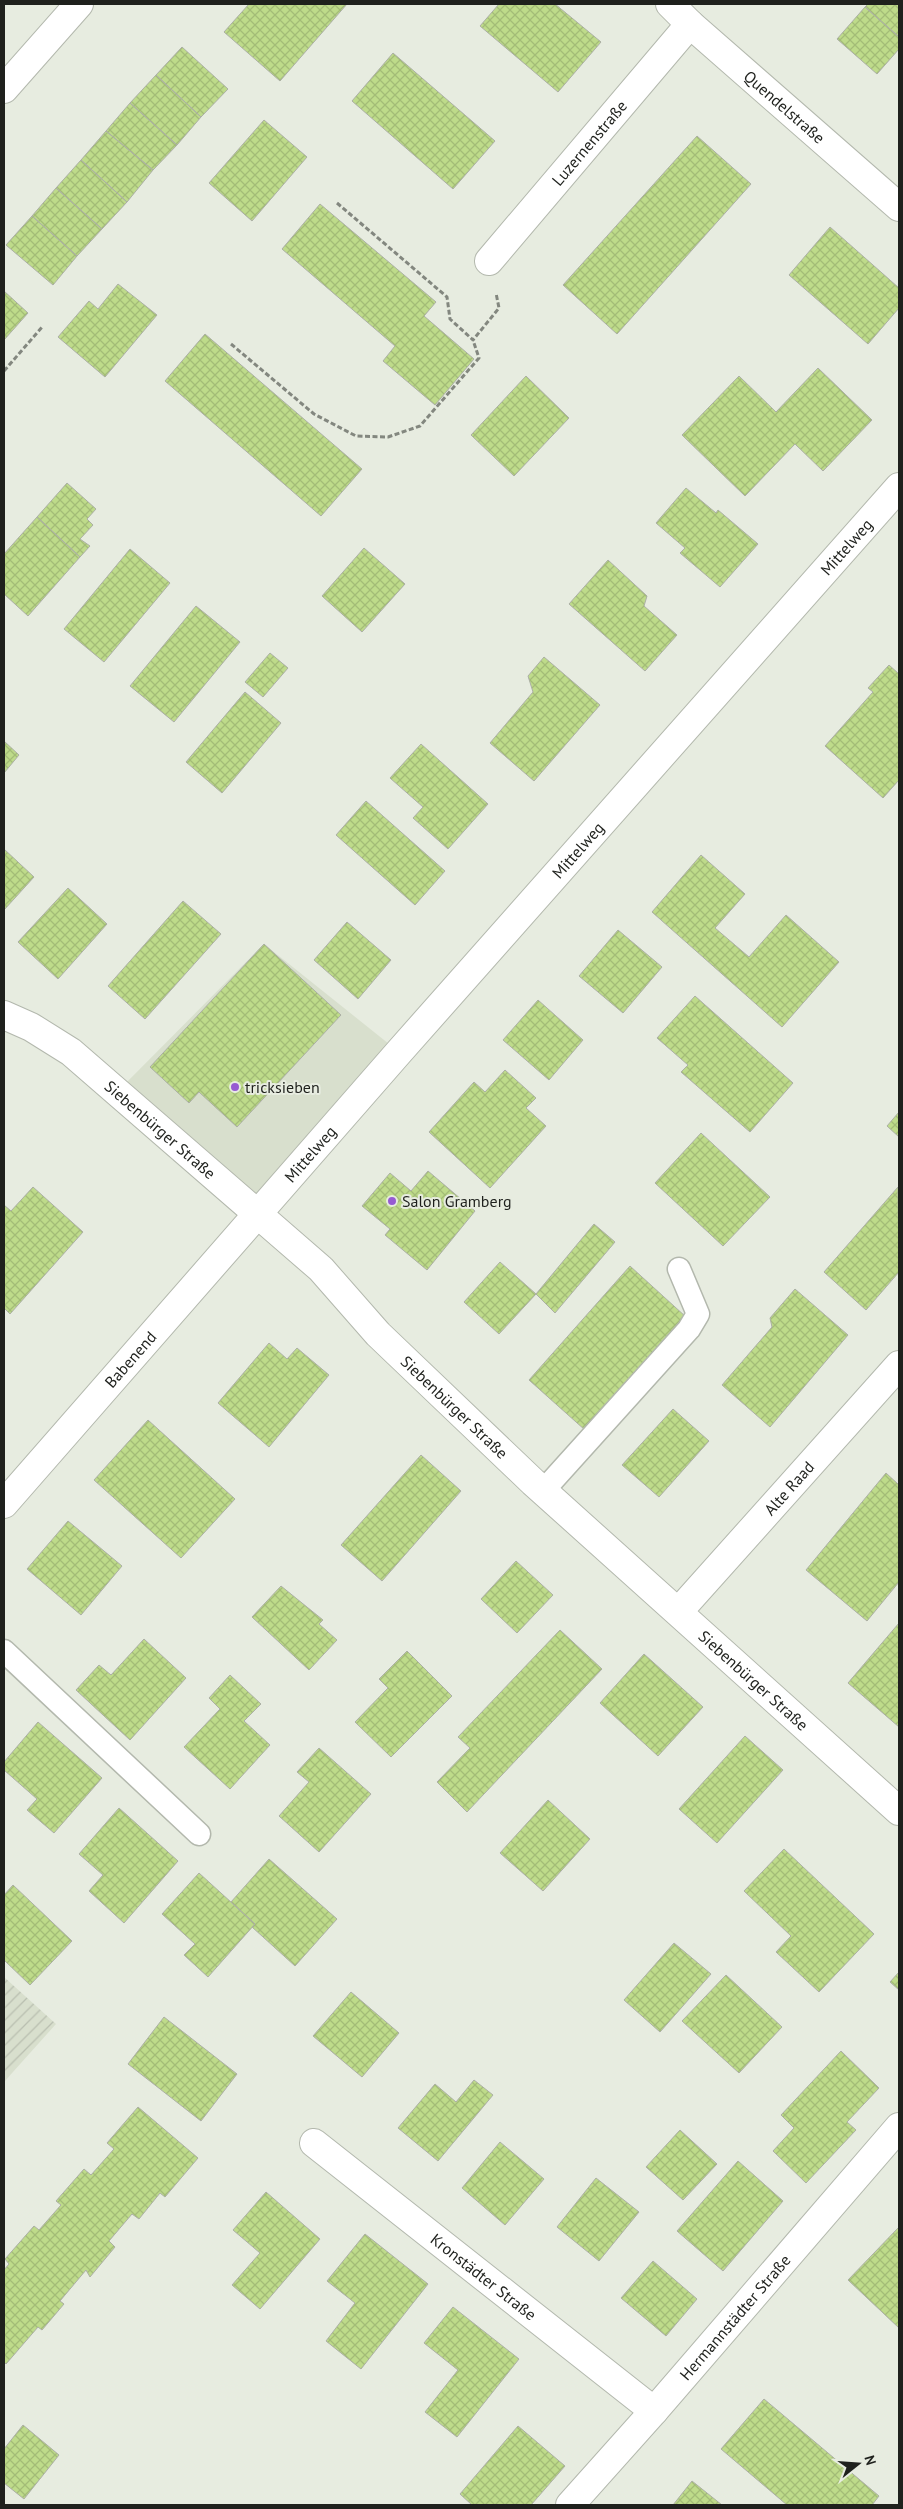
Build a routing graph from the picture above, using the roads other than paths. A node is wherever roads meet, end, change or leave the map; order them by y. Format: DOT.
graph roads {
  1 [pos="79,4"];
  2 [pos="670,4"];
  3 [pos="690,24"];
  4 [pos="4,88"];
  5 [pos="899,207"];
  6 [pos="489,261"];
  7 [pos="899,487"];
  8 [pos="4,1015"];
  9 [pos="257,1214"];
  10 [pos="679,1269"];
  11 [pos="899,1365"];
  12 [pos="543,1491"];
  13 [pos="4,1504"];
  14 [pos="680,1611"];
  15 [pos="4,1651"];
  16 [pos="899,1811"];
  17 [pos="199,1834"];
  18 [pos="899,2127"];
  19 [pos="314,2143"];
  20 [pos="654,2411"];
  21 [pos="570,2505"];
  1 -- 4 [label="street"];
  2 -- 3 [label="street, Quendelstraße"];
  3 -- 5 [label="street, Quendelstraße"];
  3 -- 6 [label="street, Luzernenstraße"];
  7 -- 9 [label="street, Mittelweg"];
  8 -- 9 [label="street, Siebenbürger Straße"];
  9 -- 12 [label="street, Siebenbürger Straße"];
  9 -- 13 [label="street, Babenend"];
  10 -- 12 [label="lane"];
  11 -- 14 [label="street, Alte Raad"];
  12 -- 14 [label="street, Siebenbürger Straße"];
  14 -- 16 [label="street, Siebenbürger Straße"];
  15 -- 17 [label="lane"];
  18 -- 20 [label="street, Hermannstädter Straße"];
  19 -- 20 [label="street, Kronstädter Straße"];
  20 -- 21 [label="street, Hermannstädter Straße"];
}
